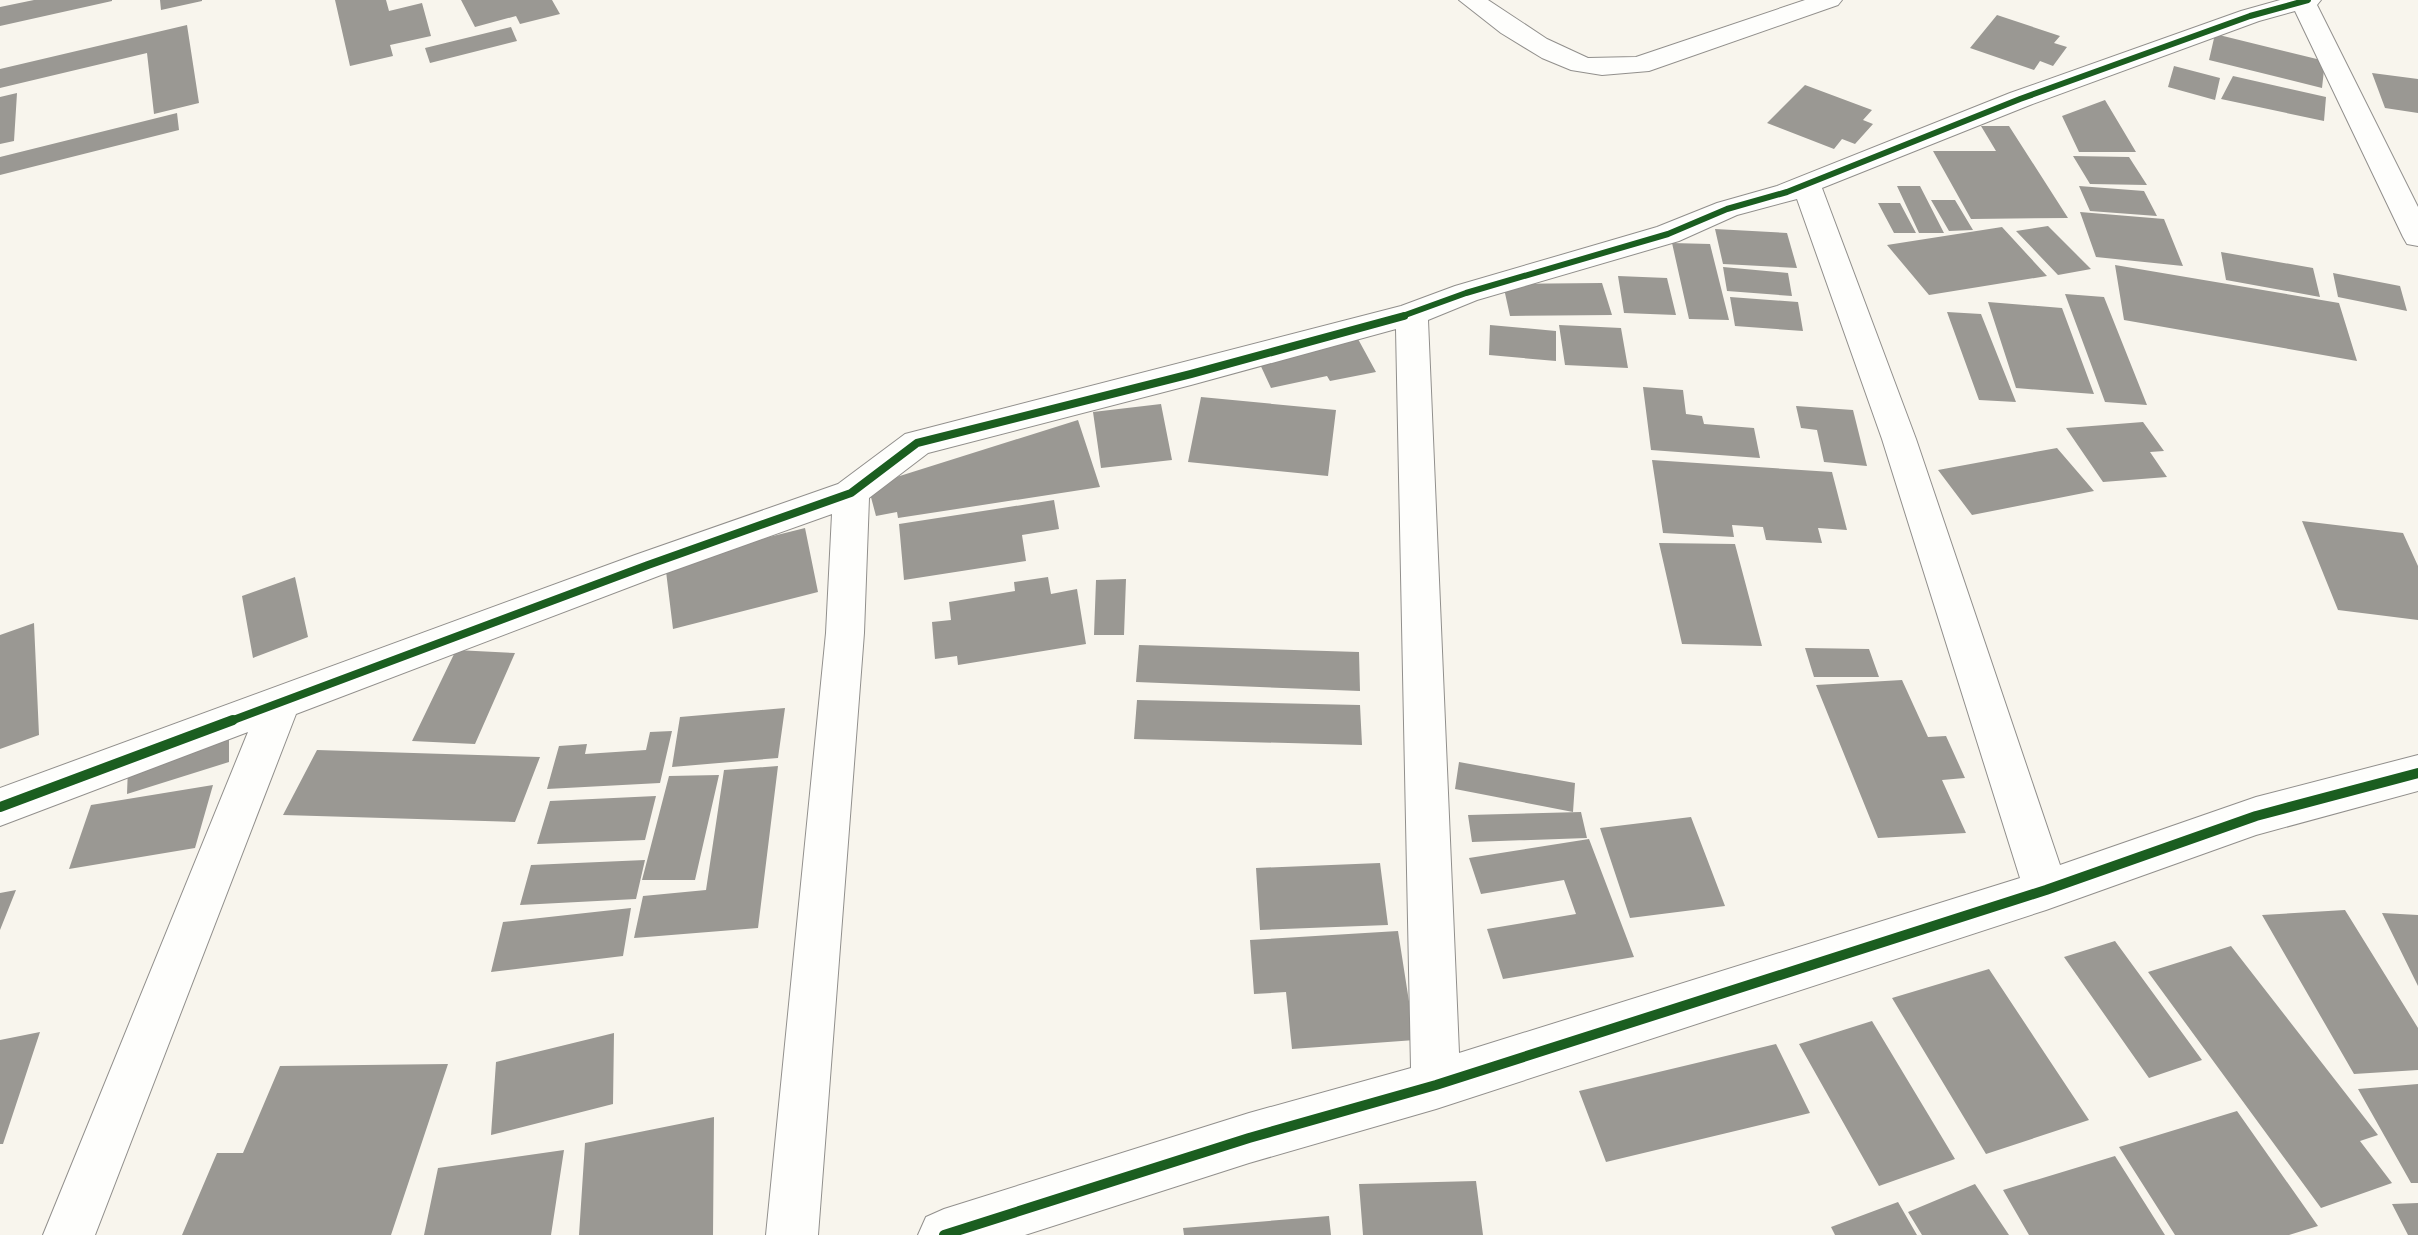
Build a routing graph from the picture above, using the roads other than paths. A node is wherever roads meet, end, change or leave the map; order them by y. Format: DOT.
graph roads {
  1 [pos="1472,0"];
  2 [pos="1829,0"];
  3 [pos="2305,1"];
  4 [pos="1806,184"];
  5 [pos="2418,237"];
  6 [pos="1412,314"];
  7 [pos="851,493"];
  8 [pos="280,703"];
  9 [pos="2418,773"];
  10 [pos="0,807"];
  11 [pos="2046,890"];
  12 [pos="1436,1085"];
  13 [pos="69,1235"];
  14 [pos="792,1235"];
  15 [pos="944,1235"];
  1 -- 2 [label="street"];
  3 -- 4 [label="street"];
  3 -- 5 [label="street"];
  4 -- 6 [label="street"];
  4 -- 11 [label="street"];
  6 -- 7 [label="street"];
  6 -- 12 [label="street"];
  7 -- 8 [label="street"];
  7 -- 14 [label="street"];
  8 -- 10 [label="street"];
  8 -- 13 [label="street"];
  9 -- 11 [label="street"];
  11 -- 12 [label="street"];
  12 -- 15 [label="street"];
}
